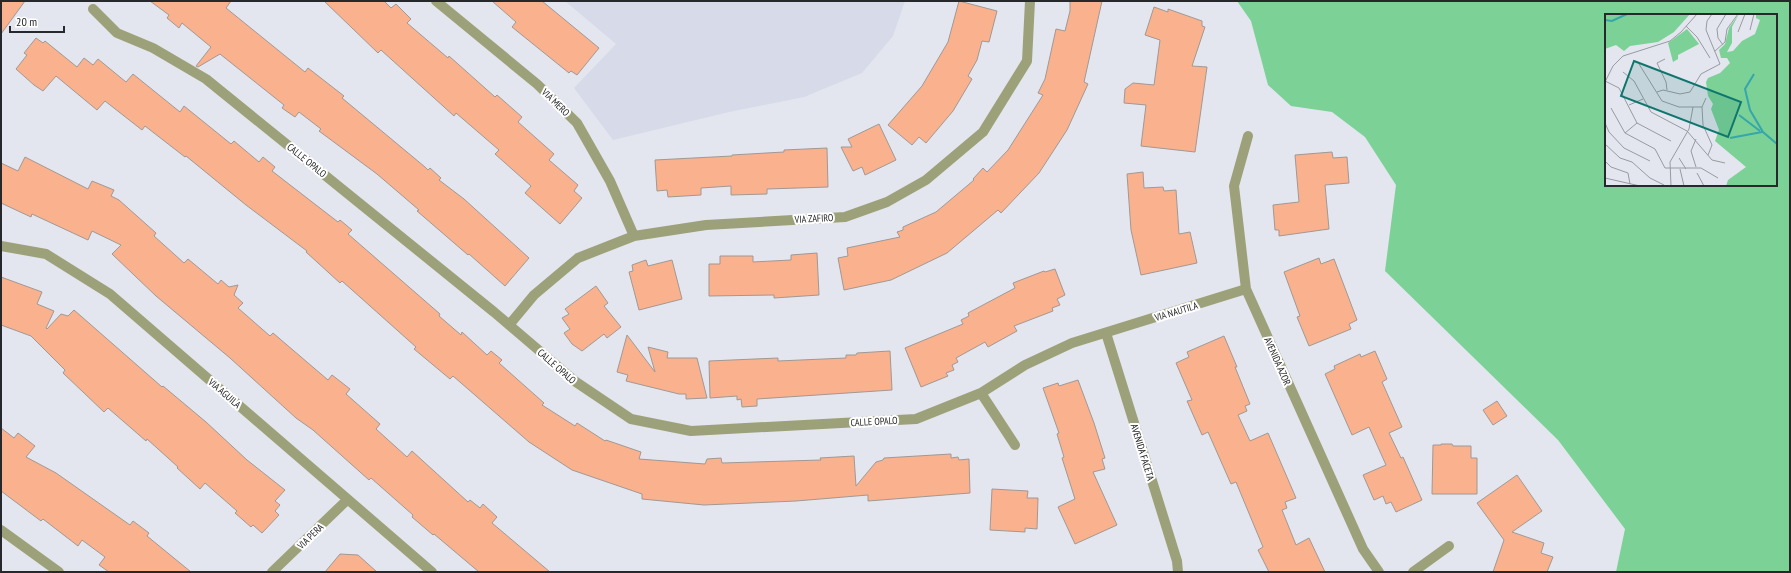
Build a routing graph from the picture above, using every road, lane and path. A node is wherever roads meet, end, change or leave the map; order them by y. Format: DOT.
graph roads {
  1 [pos="436,1"];
  2 [pos="1030,1"];
  3 [pos="93,9"];
  4 [pos="1248,136"];
  5 [pos="634,236"];
  6 [pos="1,246"];
  7 [pos="1246,289"];
  8 [pos="509,325"];
  9 [pos="1106,333"];
  10 [pos="981,393"];
  11 [pos="1015,445"];
  12 [pos="347,500"];
  13 [pos="1,530"];
  14 [pos="1448,546"];
  15 [pos="59,572"];
  16 [pos="272,572"];
  17 [pos="432,572"];
  18 [pos="1178,572"];
  19 [pos="1379,572"];
  20 [pos="1413,572"];
  1 -- 5 [label="street, VIA MERO"];
  2 -- 5 [label="street, VIA ZAFIRO"];
  3 -- 8 [label="street, CALLE OPALO"];
  4 -- 7 [label="street, AVENIDA AZOR"];
  5 -- 8 [label="street, VIA ZAFIRO"];
  6 -- 12 [label="street, VIA AGUILA"];
  7 -- 9 [label="street, VIA NAUTILA"];
  7 -- 19 [label="street, AVENIDA AZOR"];
  8 -- 10 [label="street, CALLE OPALO"];
  9 -- 10 [label="street, CALLE OPALO"];
  9 -- 18 [label="street, AVENIDA FACETA"];
  10 -- 11 [label="street"];
  12 -- 16 [label="street, VIA PERA"];
  12 -- 17 [label="street, VIA AGUILA"];
  13 -- 15 [label="street"];
  14 -- 20 [label="street"];
}
